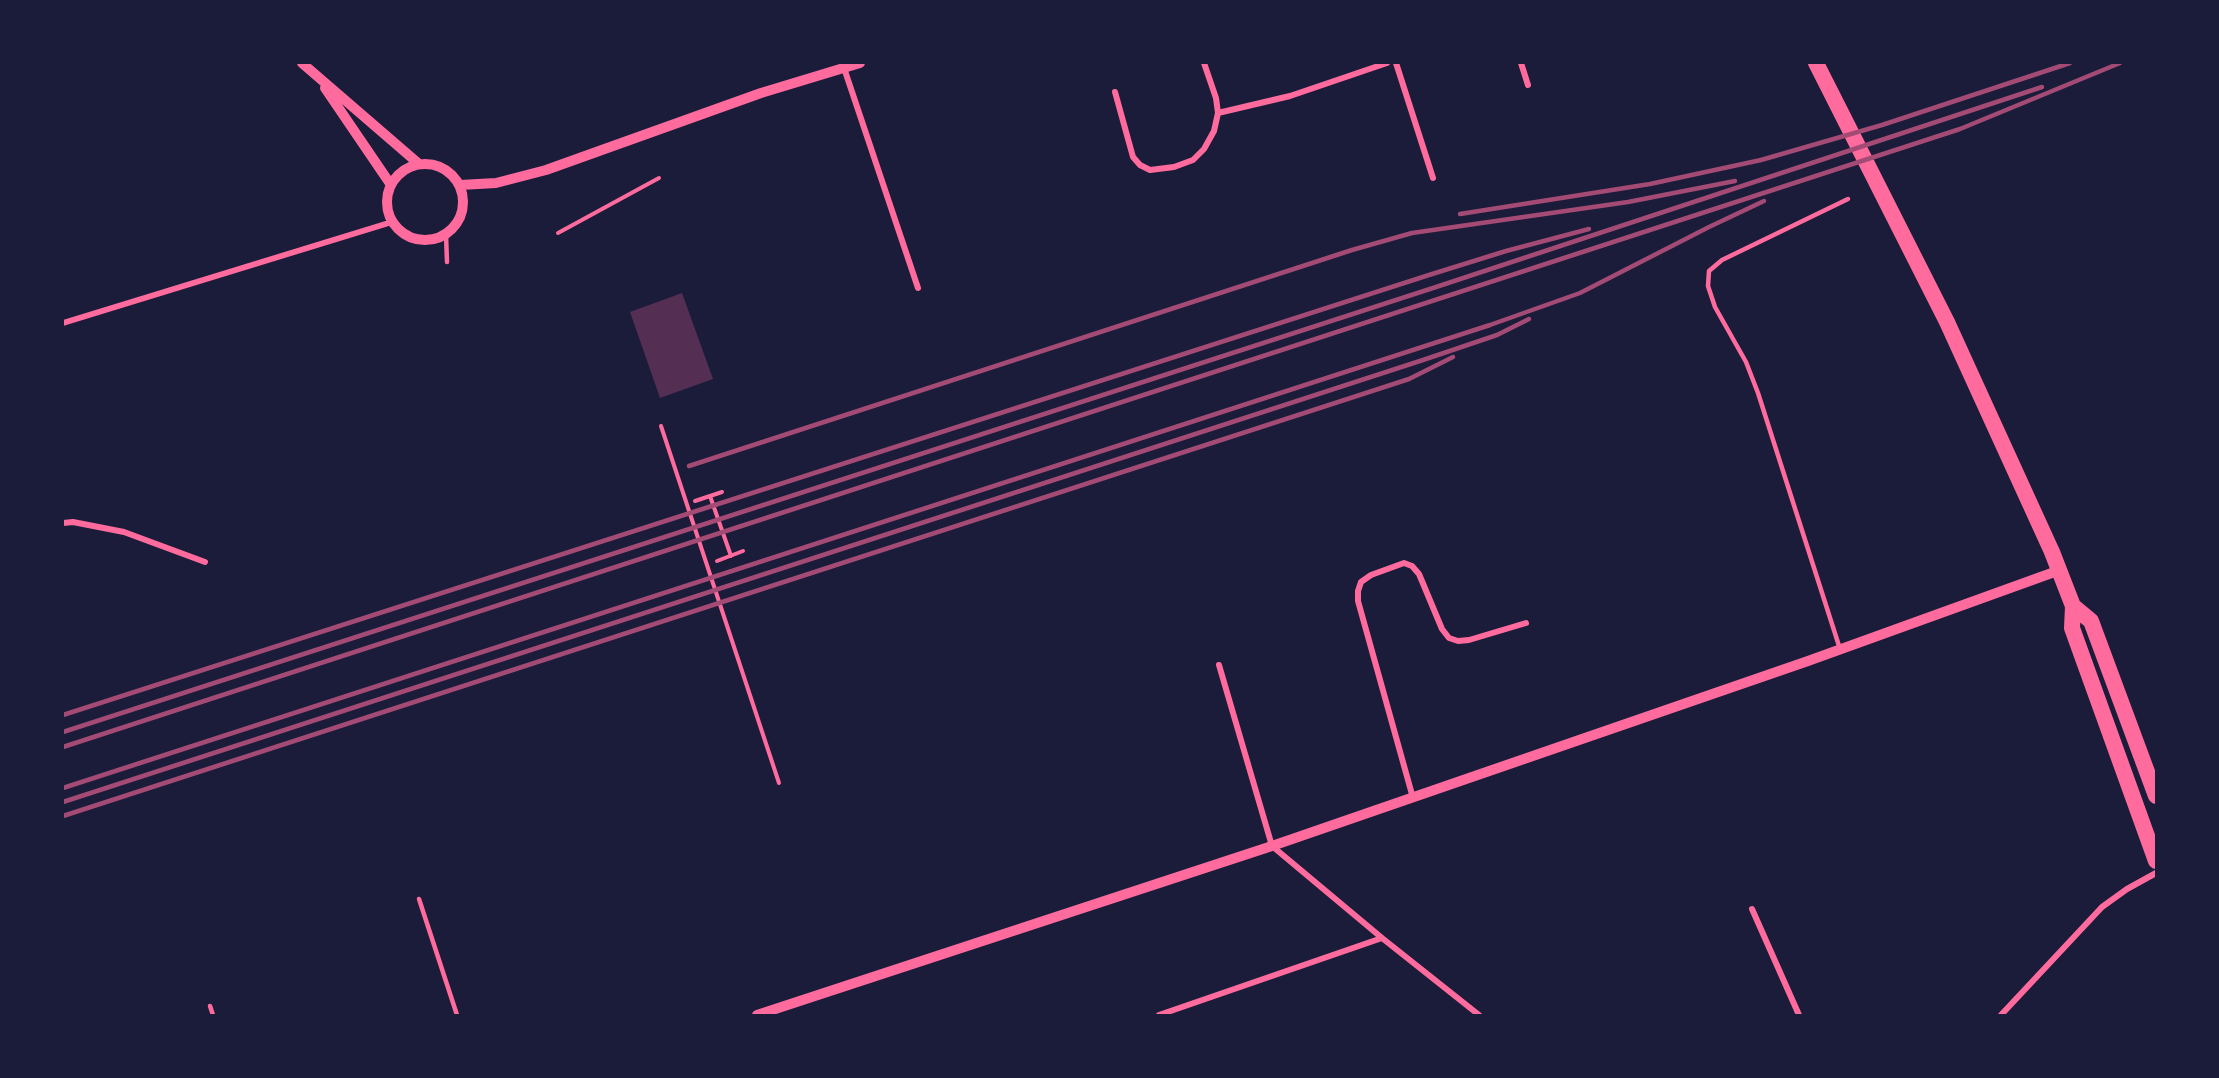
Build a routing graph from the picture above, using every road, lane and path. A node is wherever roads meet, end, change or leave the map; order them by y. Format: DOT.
graph roads {
  1 [pos="302,63"];
  2 [pos="860,63"];
  3 [pos="1204,63"];
  4 [pos="1387,63"];
  5 [pos="1396,63"];
  6 [pos="1521,63"];
  7 [pos="1816,63"];
  8 [pos="844,68"];
  9 [pos="316,75"];
  10 [pos="1528,85"];
  11 [pos="1115,92"];
  12 [pos="1218,113"];
  13 [pos="419,164"];
  14 [pos="659,177"];
  15 [pos="1432,178"];
  16 [pos="391,185"];
  17 [pos="460,185"];
  18 [pos="1848,199"];
  19 [pos="392,222"];
  20 [pos="558,233"];
  21 [pos="446,235"];
  22 [pos="447,262"];
  23 [pos="918,288"];
  24 [pos="63,323"];
  25 [pos="661,426"];
  26 [pos="722,492"];
  27 [pos="710,496"];
  28 [pos="695,501"];
  29 [pos="63,523"];
  30 [pos="743,551"];
  31 [pos="731,556"];
  32 [pos="717,561"];
  33 [pos="205,562"];
  34 [pos="2060,570"];
  35 [pos="2073,606"];
  36 [pos="1526,623"];
  37 [pos="1840,649"];
  38 [pos="1219,665"];
  39 [pos="779,783"];
  40 [pos="2156,796"];
  41 [pos="1413,798"];
  42 [pos="1272,846"];
  43 [pos="2156,861"];
  44 [pos="2156,873"];
  45 [pos="419,899"];
  46 [pos="1752,909"];
  47 [pos="1382,938"];
  48 [pos="210,1006"];
  49 [pos="213,1015"];
  50 [pos="458,1015"];
  51 [pos="757,1015"];
  52 [pos="1160,1015"];
  53 [pos="1479,1015"];
  54 [pos="1799,1015"];
  55 [pos="2001,1015"];
  1 -- 9 [label="street"];
  2 -- 8 [label="street"];
  3 -- 12 [label="street"];
  4 -- 12 [label="street"];
  5 -- 15 [label="street"];
  6 -- 10 [label="street"];
  7 -- 34 [label="highway"];
  8 -- 17 [label="street"];
  8 -- 23 [label="street"];
  9 -- 13 [label="street"];
  9 -- 16 [label="street"];
  11 -- 12 [label="street"];
  13 -- 16 [label="street"];
  13 -- 17 [label="street"];
  14 -- 20 [label="path"];
  16 -- 19 [label="street"];
  17 -- 21 [label="street"];
  18 -- 37 [label="lane"];
  19 -- 21 [label="street"];
  19 -- 24 [label="street"];
  21 -- 22 [label="lane"];
  25 -- 39 [label="path"];
  26 -- 27 [label="path"];
  27 -- 28 [label="path"];
  27 -- 31 [label="path"];
  29 -- 33 [label="street"];
  30 -- 31 [label="path"];
  31 -- 32 [label="path"];
  34 -- 35 [label="highway"];
  34 -- 37 [label="street"];
  35 -- 40 [label="highway"];
  35 -- 43 [label="highway"];
  36 -- 41 [label="street"];
  37 -- 41 [label="street"];
  38 -- 42 [label="street"];
  41 -- 42 [label="street"];
  42 -- 47 [label="street"];
  42 -- 51 [label="street"];
  44 -- 55 [label="street"];
  45 -- 50 [label="lane"];
  46 -- 54 [label="street"];
  47 -- 52 [label="street"];
  47 -- 53 [label="street"];
  48 -- 49 [label="lane"];
}
